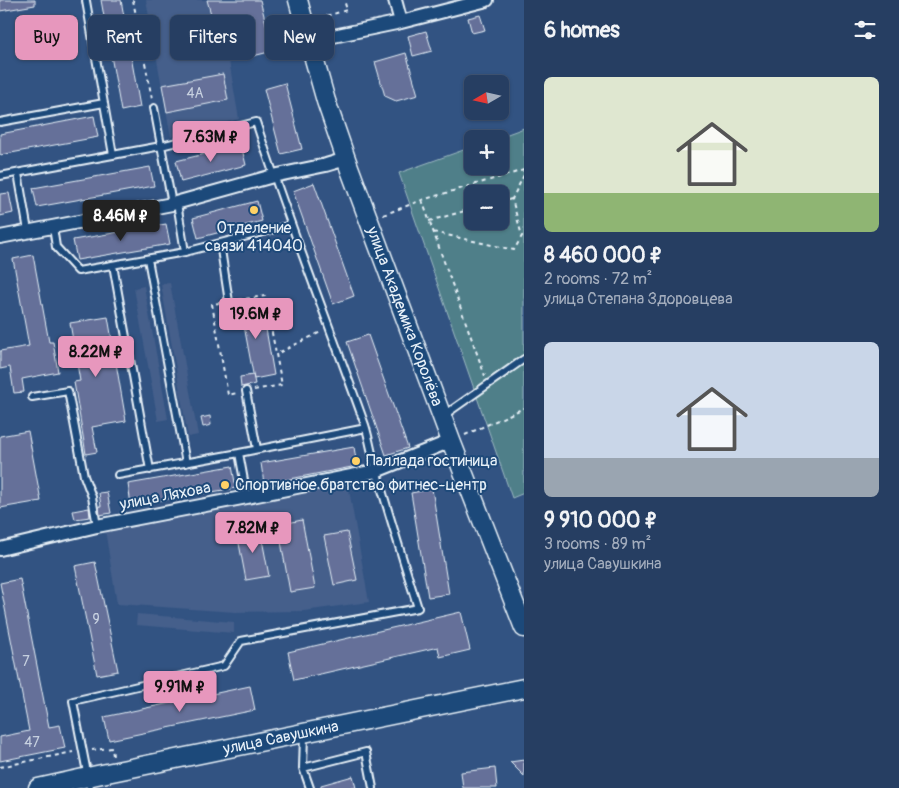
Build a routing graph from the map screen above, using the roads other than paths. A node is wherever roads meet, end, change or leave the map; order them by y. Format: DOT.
graph roads {
  1 [pos="298,0"];
  2 [pos="395,0"];
  3 [pos="487,0"];
  4 [pos="86,1"];
  5 [pos="302,15"];
  6 [pos="402,22"];
  7 [pos="334,36"];
  8 [pos="314,60"];
  9 [pos="104,103"];
  10 [pos="154,108"];
  11 [pos="0,122"];
  12 [pos="161,146"];
  13 [pos="113,155"];
  14 [pos="346,159"];
  15 [pos="18,173"];
  16 [pos="0,176"];
  17 [pos="274,176"];
  18 [pos="174,203"];
  19 [pos="291,225"];
  20 [pos="53,227"];
  21 [pos="28,232"];
  22 [pos="0,237"];
  23 [pos="220,243"];
  24 [pos="185,252"];
  25 [pos="148,259"];
  26 [pos="113,265"];
  27 [pos="230,302"];
  28 [pos="524,359"];
  29 [pos="246,391"];
  30 [pos="32,398"];
  31 [pos="442,417"];
  32 [pos="366,428"];
  33 [pos="451,441"];
  34 [pos="257,449"];
  35 [pos="238,453"];
  36 [pos="186,463"];
  37 [pos="150,470"];
  38 [pos="376,471"];
  39 [pos="118,475"];
  40 [pos="247,498"];
  41 [pos="97,526"];
  42 [pos="0,548"];
  43 [pos="524,628"];
  44 [pos="524,688"];
  45 [pos="304,732"];
  46 [pos="304,768"];
  47 [pos="89,782"];
  48 [pos="38,788"];
  49 [pos="310,788"];
  50 [pos="373,788"];
  1 -- 5 [label="main road, улица Академика Королёва"];
  2 -- 6 [label="street"];
  3 -- 6 [label="street"];
  4 -- 9 [label="lane"];
  6 -- 7 [label="street"];
  8 -- 14 [label="main road, улица Академика Королёва"];
  9 -- 11 [label="lane"];
  9 -- 13 [label="lane"];
  10 -- 12 [label="lane"];
  12 -- 13 [label="lane"];
  12 -- 17 [label="lane"];
  12 -- 18 [label="lane"];
  13 -- 15 [label="lane"];
  14 -- 17 [label="street"];
  14 -- 31 [label="main road, улица Академика Королёва"];
  15 -- 16 [label="lane"];
  15 -- 21 [label="lane"];
  17 -- 18 [label="street"];
  17 -- 19 [label="lane"];
  18 -- 20 [label="street"];
  18 -- 24 [label="lane"];
  19 -- 23 [label="lane"];
  19 -- 32 [label="lane"];
  20 -- 21 [label="street"];
  20 -- 26 [label="lane"];
  21 -- 22 [label="street"];
  23 -- 24 [label="lane"];
  23 -- 27 [label="lane"];
  24 -- 25 [label="lane"];
  25 -- 26 [label="lane"];
  25 -- 36 [label="lane"];
  26 -- 37 [label="lane"];
  28 -- 31 [label="lane"];
  29 -- 34 [label="lane"];
  30 -- 41 [label="lane"];
  31 -- 33 [label="main road, улица Академика Королёва"];
  32 -- 34 [label="lane"];
  32 -- 38 [label="lane"];
  33 -- 38 [label="street, улица Ляхова"];
  33 -- 43 [label="main road, улица Академика Королёва"];
  34 -- 35 [label="lane"];
  35 -- 36 [label="lane"];
  35 -- 40 [label="lane"];
  36 -- 37 [label="lane"];
  37 -- 39 [label="lane"];
  38 -- 40 [label="street, улица Ляхова"];
  38 -- 47 [label="lane"];
  40 -- 41 [label="street, улица Ляхова"];
  41 -- 42 [label="street, улица Ляхова"];
  44 -- 45 [label="main road, улица Савушкина"];
  45 -- 46 [label="lane"];
  45 -- 47 [label="main road, улица Савушкина"];
  46 -- 49 [label="lane"];
  46 -- 50 [label="lane"];
  47 -- 48 [label="main road, улица Савушкина"];
}
